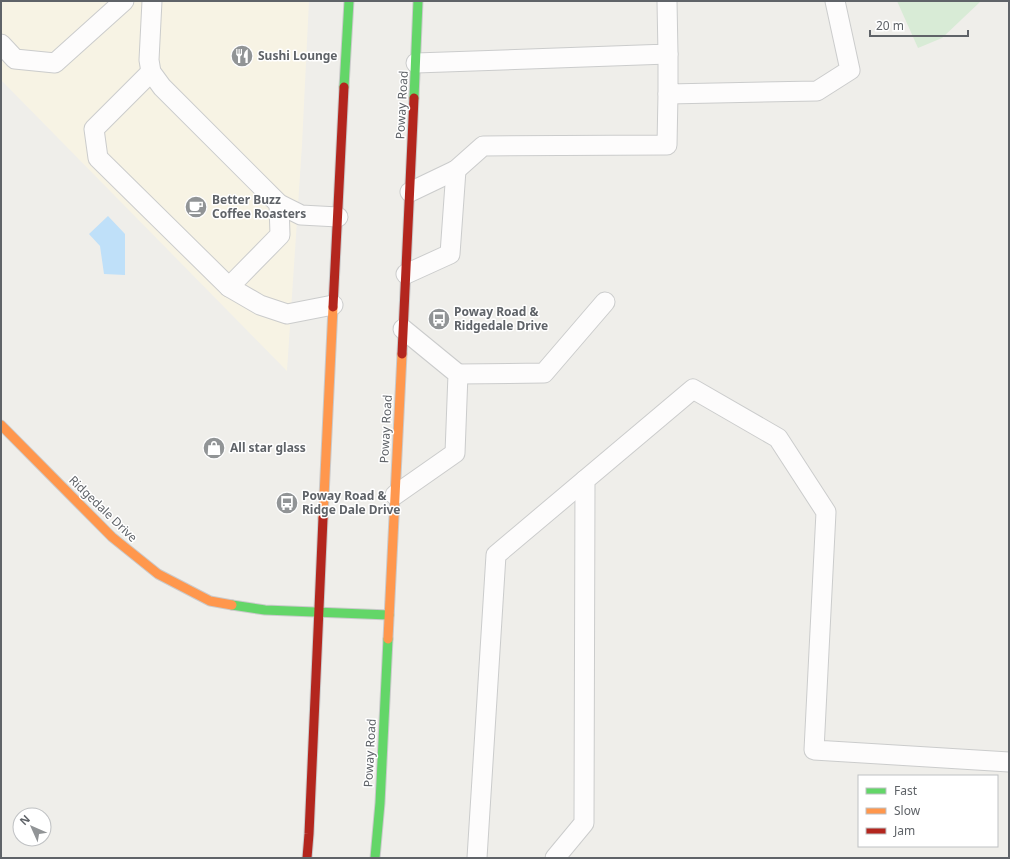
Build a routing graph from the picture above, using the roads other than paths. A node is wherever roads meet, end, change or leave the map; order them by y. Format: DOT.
graph roads {
  1 [pos="124,1"];
  2 [pos="152,1"];
  3 [pos="349,1"];
  4 [pos="418,1"];
  5 [pos="667,1"];
  6 [pos="835,1"];
  7 [pos="1,44"];
  8 [pos="668,54"];
  9 [pos="416,63"];
  10 [pos="151,72"];
  11 [pos="668,94"];
  12 [pos="456,170"];
  13 [pos="410,192"];
  14 [pos="279,204"];
  15 [pos="338,217"];
  16 [pos="406,274"];
  17 [pos="229,287"];
  18 [pos="605,302"];
  19 [pos="333,305"];
  20 [pos="403,329"];
  21 [pos="458,374"];
  22 [pos="1,425"];
  23 [pos="585,480"];
  24 [pos="395,495"];
  25 [pos="320,612"];
  26 [pos="389,615"];
  27 [pos="1009,762"];
  28 [pos="307,858"];
  29 [pos="375,858"];
  30 [pos="477,858"];
  31 [pos="555,858"];
  1 -- 7 [label="lane"];
  2 -- 10 [label="lane"];
  3 -- 15 [label="main road"];
  4 -- 9 [label="main road, Poway Road"];
  5 -- 8 [label="lane"];
  6 -- 11 [label="lane"];
  8 -- 9 [label="lane"];
  8 -- 11 [label="lane"];
  9 -- 13 [label="main road, Poway Road"];
  10 -- 14 [label="lane"];
  10 -- 17 [label="lane"];
  11 -- 12 [label="lane"];
  12 -- 13 [label="lane"];
  12 -- 16 [label="lane"];
  13 -- 16 [label="main road, Poway Road"];
  14 -- 15 [label="lane"];
  14 -- 17 [label="lane"];
  15 -- 19 [label="main road"];
  16 -- 20 [label="main road, Poway Road"];
  17 -- 19 [label="lane"];
  18 -- 21 [label="lane"];
  19 -- 25 [label="main road"];
  20 -- 21 [label="lane"];
  20 -- 24 [label="main road, Poway Road"];
  21 -- 24 [label="lane"];
  22 -- 25 [label="main road, Ridgedale Drive"];
  23 -- 27 [label="lane"];
  23 -- 30 [label="lane"];
  23 -- 31 [label="lane"];
  24 -- 26 [label="main road, Poway Road"];
  25 -- 26 [label="main road, Ridgedale Drive"];
  25 -- 28 [label="main road"];
  26 -- 29 [label="main road, Poway Road"];
}
